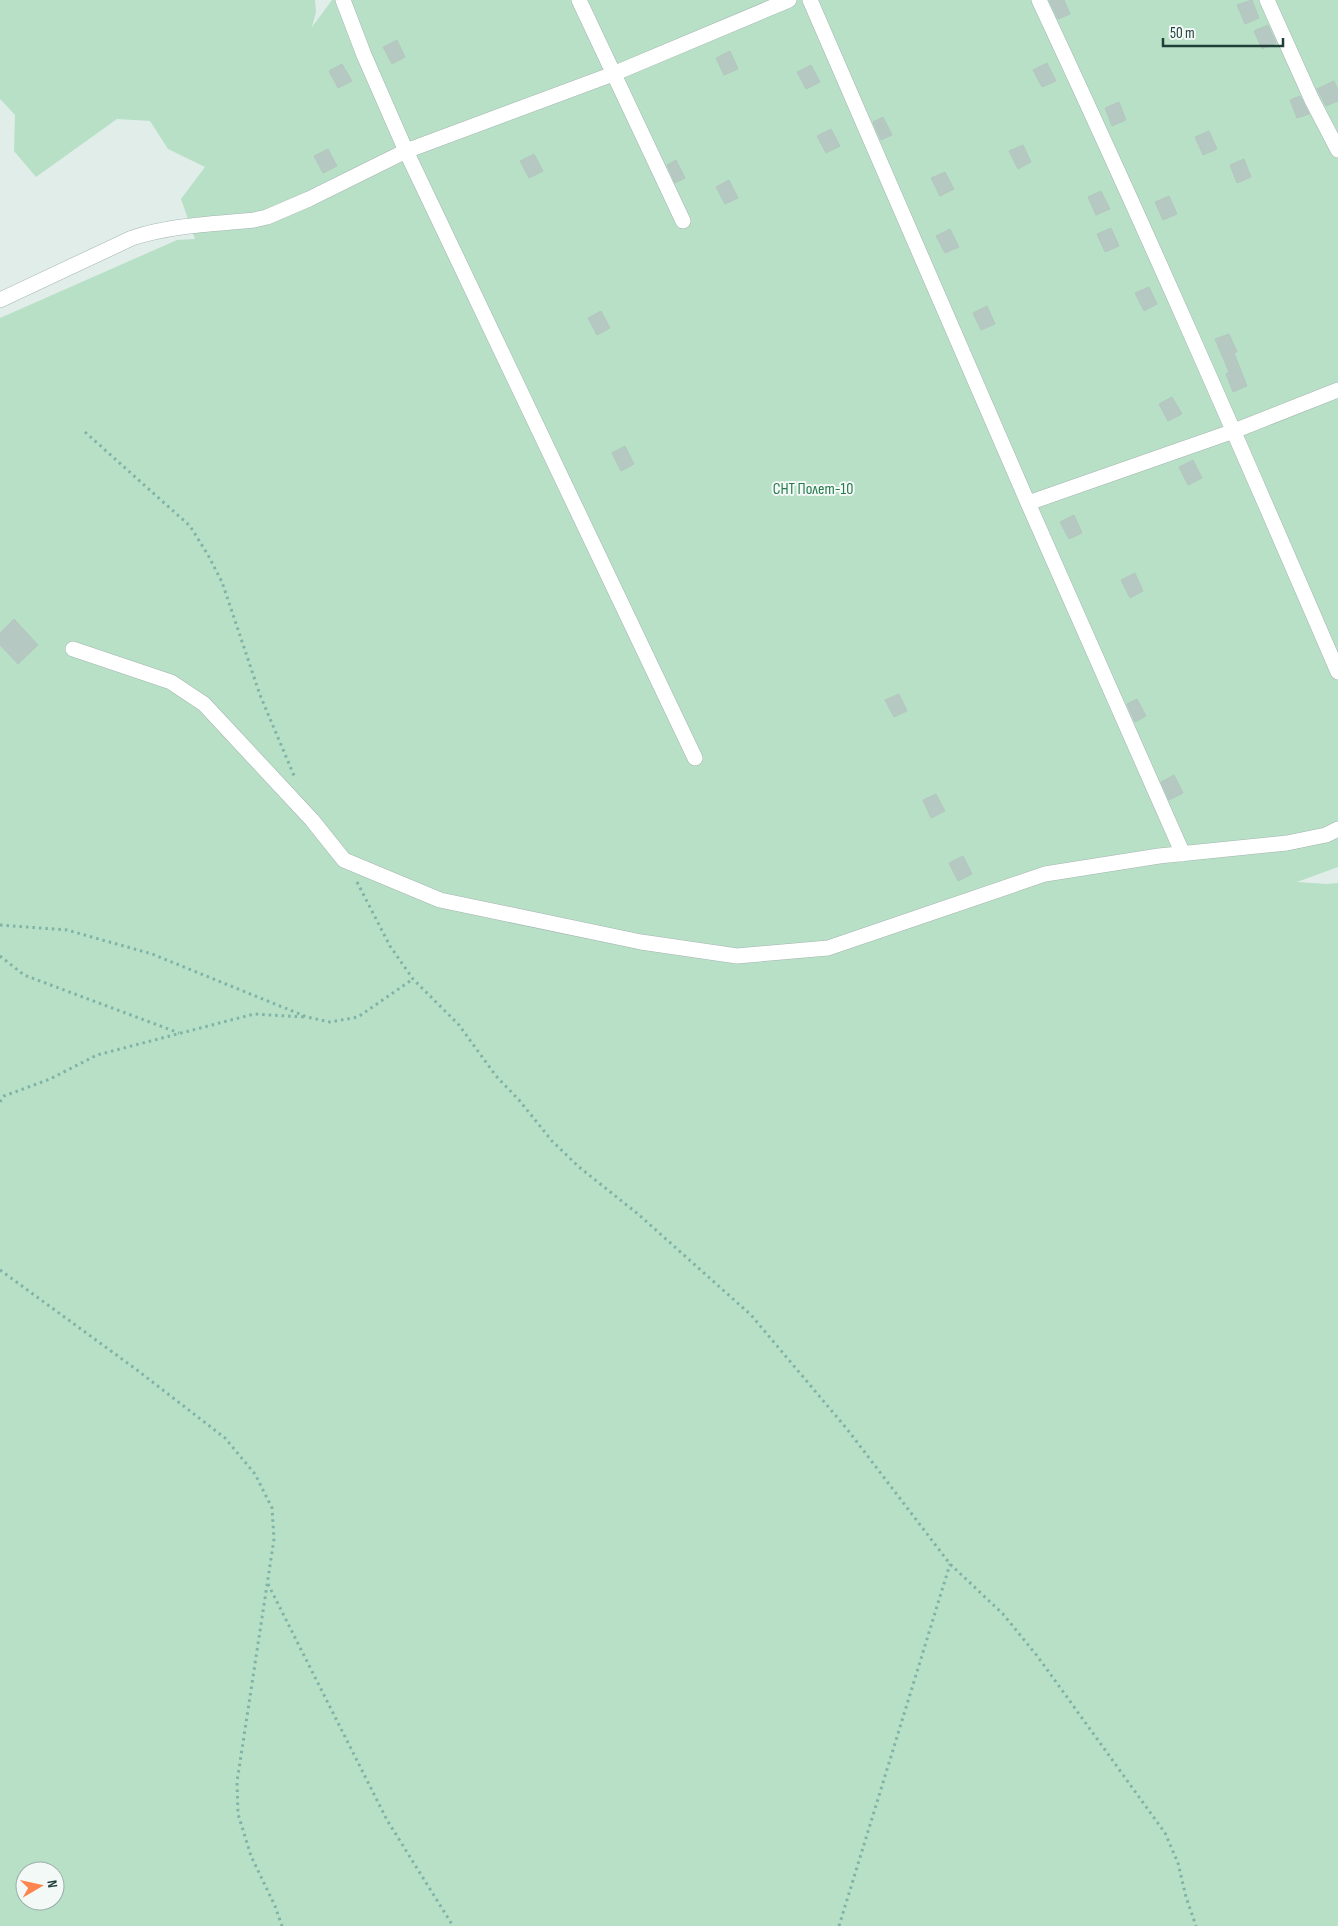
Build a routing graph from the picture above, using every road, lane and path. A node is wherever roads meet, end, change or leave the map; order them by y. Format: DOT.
graph roads {
  1 [pos="343,0"];
  2 [pos="579,0"];
  3 [pos="789,0"];
  4 [pos="810,0"];
  5 [pos="1039,0"];
  6 [pos="1267,0"];
  7 [pos="613,74"];
  8 [pos="1338,150"];
  9 [pos="406,151"];
  10 [pos="683,222"];
  11 [pos="0,300"];
  12 [pos="1338,390"];
  13 [pos="1234,431"];
  14 [pos="85,432"];
  15 [pos="1028,503"];
  16 [pos="73,649"];
  17 [pos="1338,672"];
  18 [pos="695,758"];
  19 [pos="297,784"];
  20 [pos="1338,829"];
  21 [pos="1183,854"];
  22 [pos="344,860"];
  23 [pos="0,925"];
  24 [pos="0,956"];
  25 [pos="413,979"];
  26 [pos="307,1017"];
  27 [pos="180,1033"];
  28 [pos="0,1102"];
  29 [pos="0,1270"];
  30 [pos="950,1564"];
  31 [pos="268,1583"];
  32 [pos="282,1926"];
  33 [pos="453,1926"];
  34 [pos="839,1926"];
  35 [pos="1196,1926"];
  1 -- 9 [label="lane"];
  2 -- 7 [label="lane"];
  3 -- 7 [label="lane"];
  4 -- 15 [label="lane"];
  5 -- 13 [label="lane"];
  6 -- 8 [label="lane"];
  7 -- 9 [label="lane"];
  7 -- 10 [label="lane"];
  9 -- 11 [label="lane"];
  9 -- 18 [label="lane"];
  12 -- 13 [label="lane"];
  13 -- 15 [label="lane"];
  13 -- 17 [label="lane"];
  14 -- 19 [label="path"];
  15 -- 21 [label="lane"];
  16 -- 22 [label="lane"];
  20 -- 21 [label="lane"];
  21 -- 22 [label="lane"];
  22 -- 25 [label="path"];
  23 -- 26 [label="path"];
  24 -- 27 [label="path"];
  25 -- 26 [label="path"];
  25 -- 30 [label="path"];
  26 -- 27 [label="path"];
  27 -- 28 [label="path"];
  29 -- 31 [label="path"];
  30 -- 34 [label="path"];
  30 -- 35 [label="path"];
  31 -- 32 [label="path"];
  31 -- 33 [label="path"];
}
